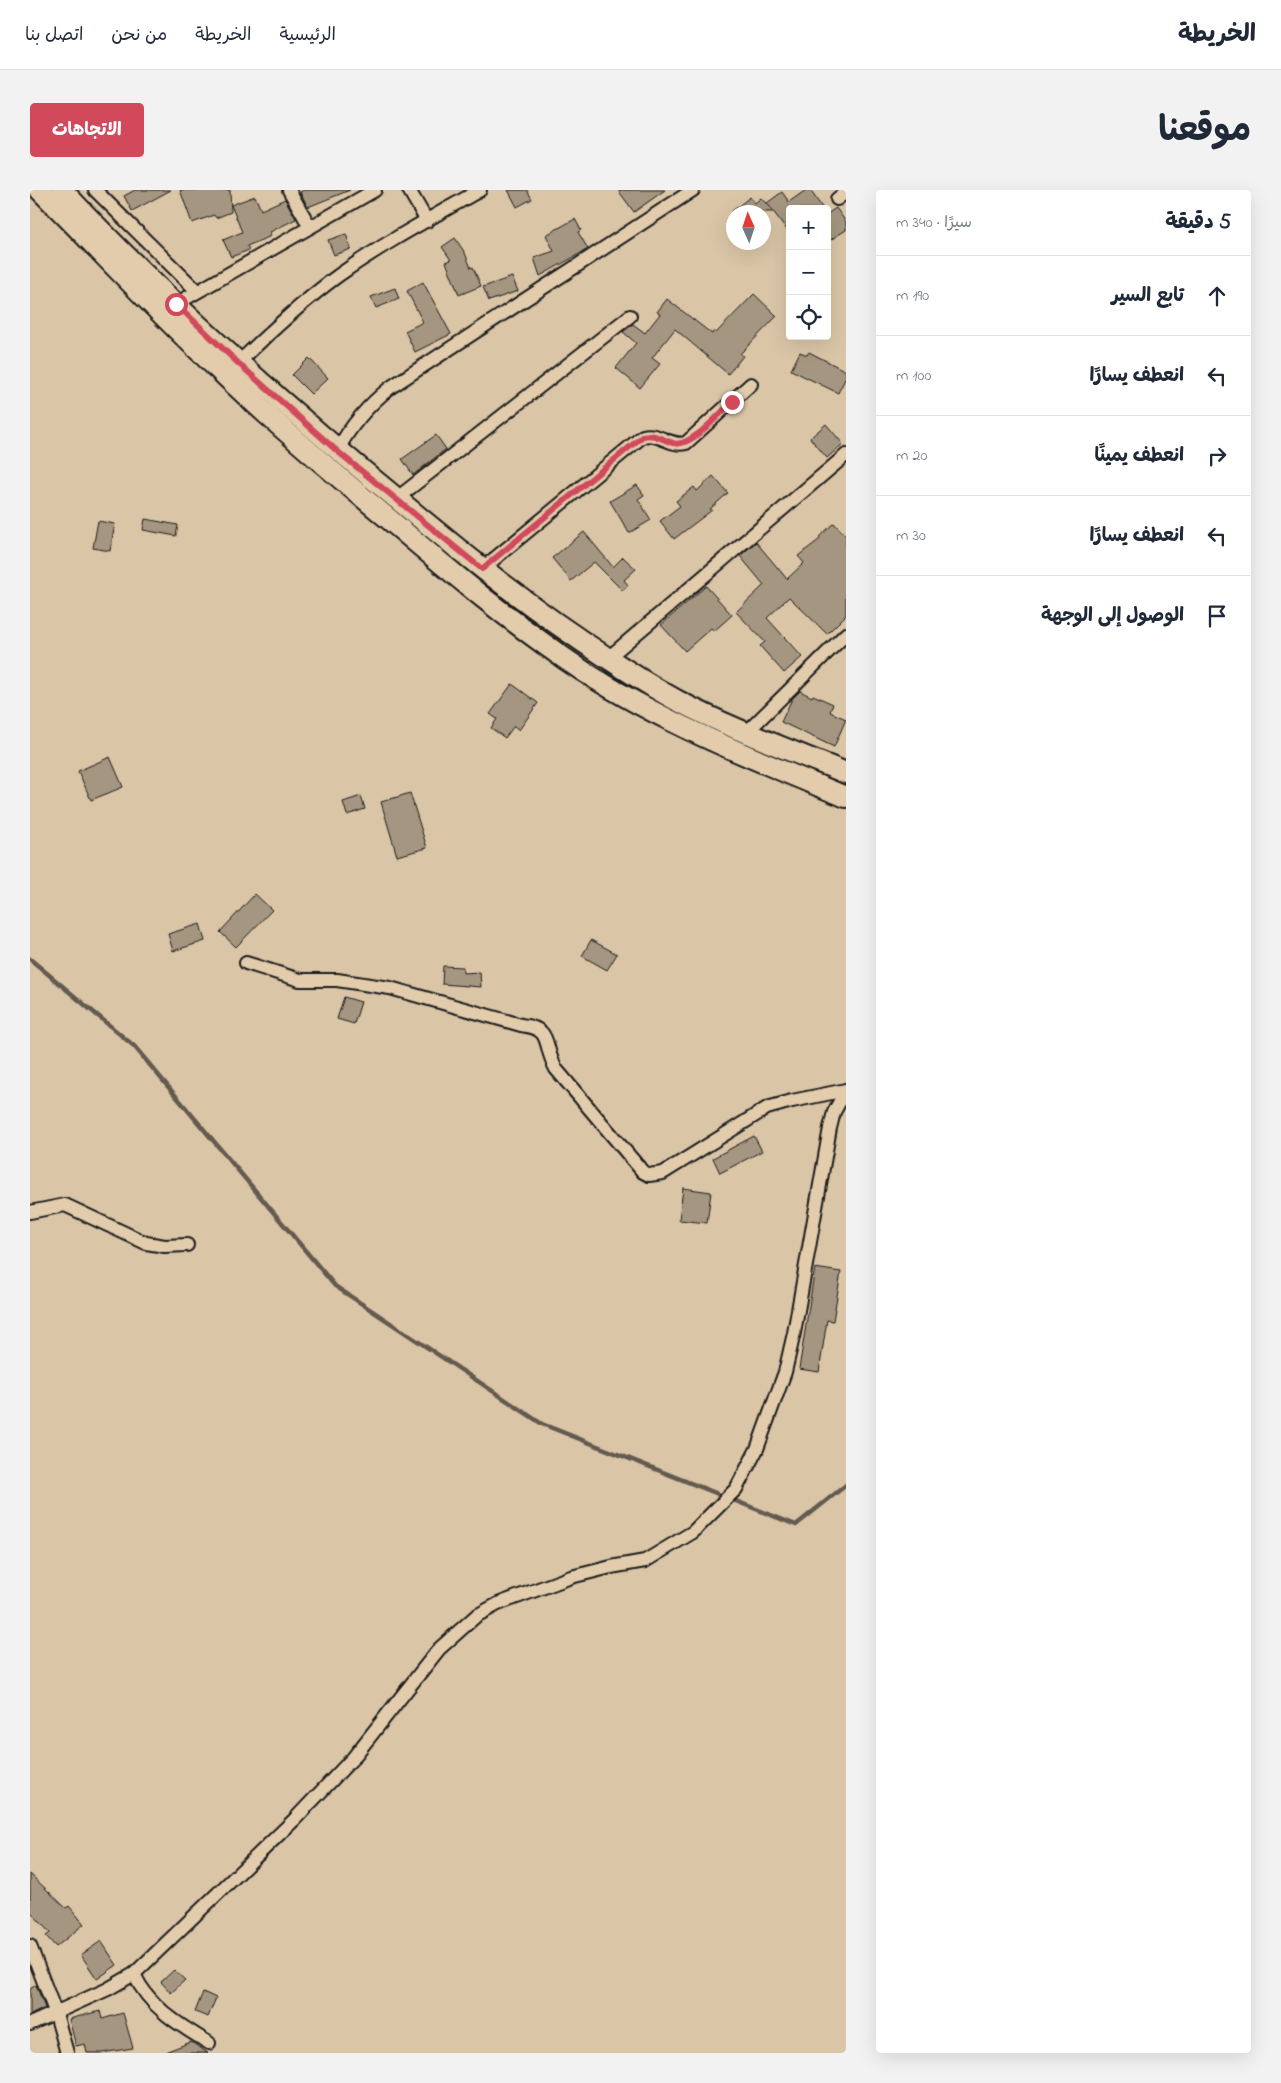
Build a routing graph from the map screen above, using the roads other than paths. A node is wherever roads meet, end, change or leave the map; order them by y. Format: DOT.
graph roads {
  1 [pos="40,190"];
  2 [pos="62,190"];
  3 [pos="95,190"];
  4 [pos="289,190"];
  5 [pos="375,190"];
  6 [pos="409,190"];
  7 [pos="480,190"];
  8 [pos="693,190"];
  9 [pos="426,221"];
  10 [pos="310,227"];
  11 [pos="197,291"];
  12 [pos="176,304"];
  13 [pos="630,316"];
  14 [pos="234,369"];
  15 [pos="751,384"];
  16 [pos="337,451"];
  17 [pos="846,454"];
  18 [pos="396,499"];
  19 [pos="480,567"];
  20 [pos="499,582"];
  21 [pos="464,584"];
  22 [pos="488,602"];
  23 [pos="846,634"];
  24 [pos="608,658"];
  25 [pos="747,732"];
  26 [pos="846,773"];
  27 [pos="846,797"];
  28 [pos="246,963"];
  29 [pos="846,1090"];
  30 [pos="30,1212"];
  31 [pos="188,1245"];
  32 [pos="30,1946"];
  33 [pos="33,1962"];
  34 [pos="134,1974"];
  35 [pos="56,2014"];
  36 [pos="30,2024"];
  37 [pos="209,2043"];
  38 [pos="67,2053"];
  1 -- 14 [label="main road"];
  2 -- 12 [label="main road"];
  3 -- 11 [label="street"];
  4 -- 10 [label="street"];
  5 -- 10 [label="street"];
  6 -- 9 [label="street"];
  7 -- 9 [label="street"];
  8 -- 16 [label="street"];
  9 -- 14 [label="street"];
  10 -- 11 [label="street"];
  11 -- 12 [label="street"];
  12 -- 14 [label="main road"];
  13 -- 18 [label="street"];
  14 -- 16 [label="main road"];
  14 -- 21 [label="main road"];
  15 -- 19 [label="street"];
  16 -- 18 [label="main road"];
  17 -- 24 [label="street"];
  18 -- 19 [label="main road"];
  19 -- 20 [label="main road"];
  19 -- 21 [label="main road"];
  20 -- 22 [label="main road"];
  20 -- 24 [label="main road"];
  21 -- 22 [label="main road"];
  22 -- 27 [label="main road"];
  23 -- 25 [label="street"];
  24 -- 25 [label="main road"];
  25 -- 26 [label="main road"];
  28 -- 29 [label="street"];
  29 -- 34 [label="street"];
  30 -- 31 [label="street"];
  32 -- 33 [label="street"];
  33 -- 35 [label="street"];
  34 -- 35 [label="street"];
  34 -- 37 [label="street"];
  35 -- 36 [label="street"];
  35 -- 38 [label="street"];
}
